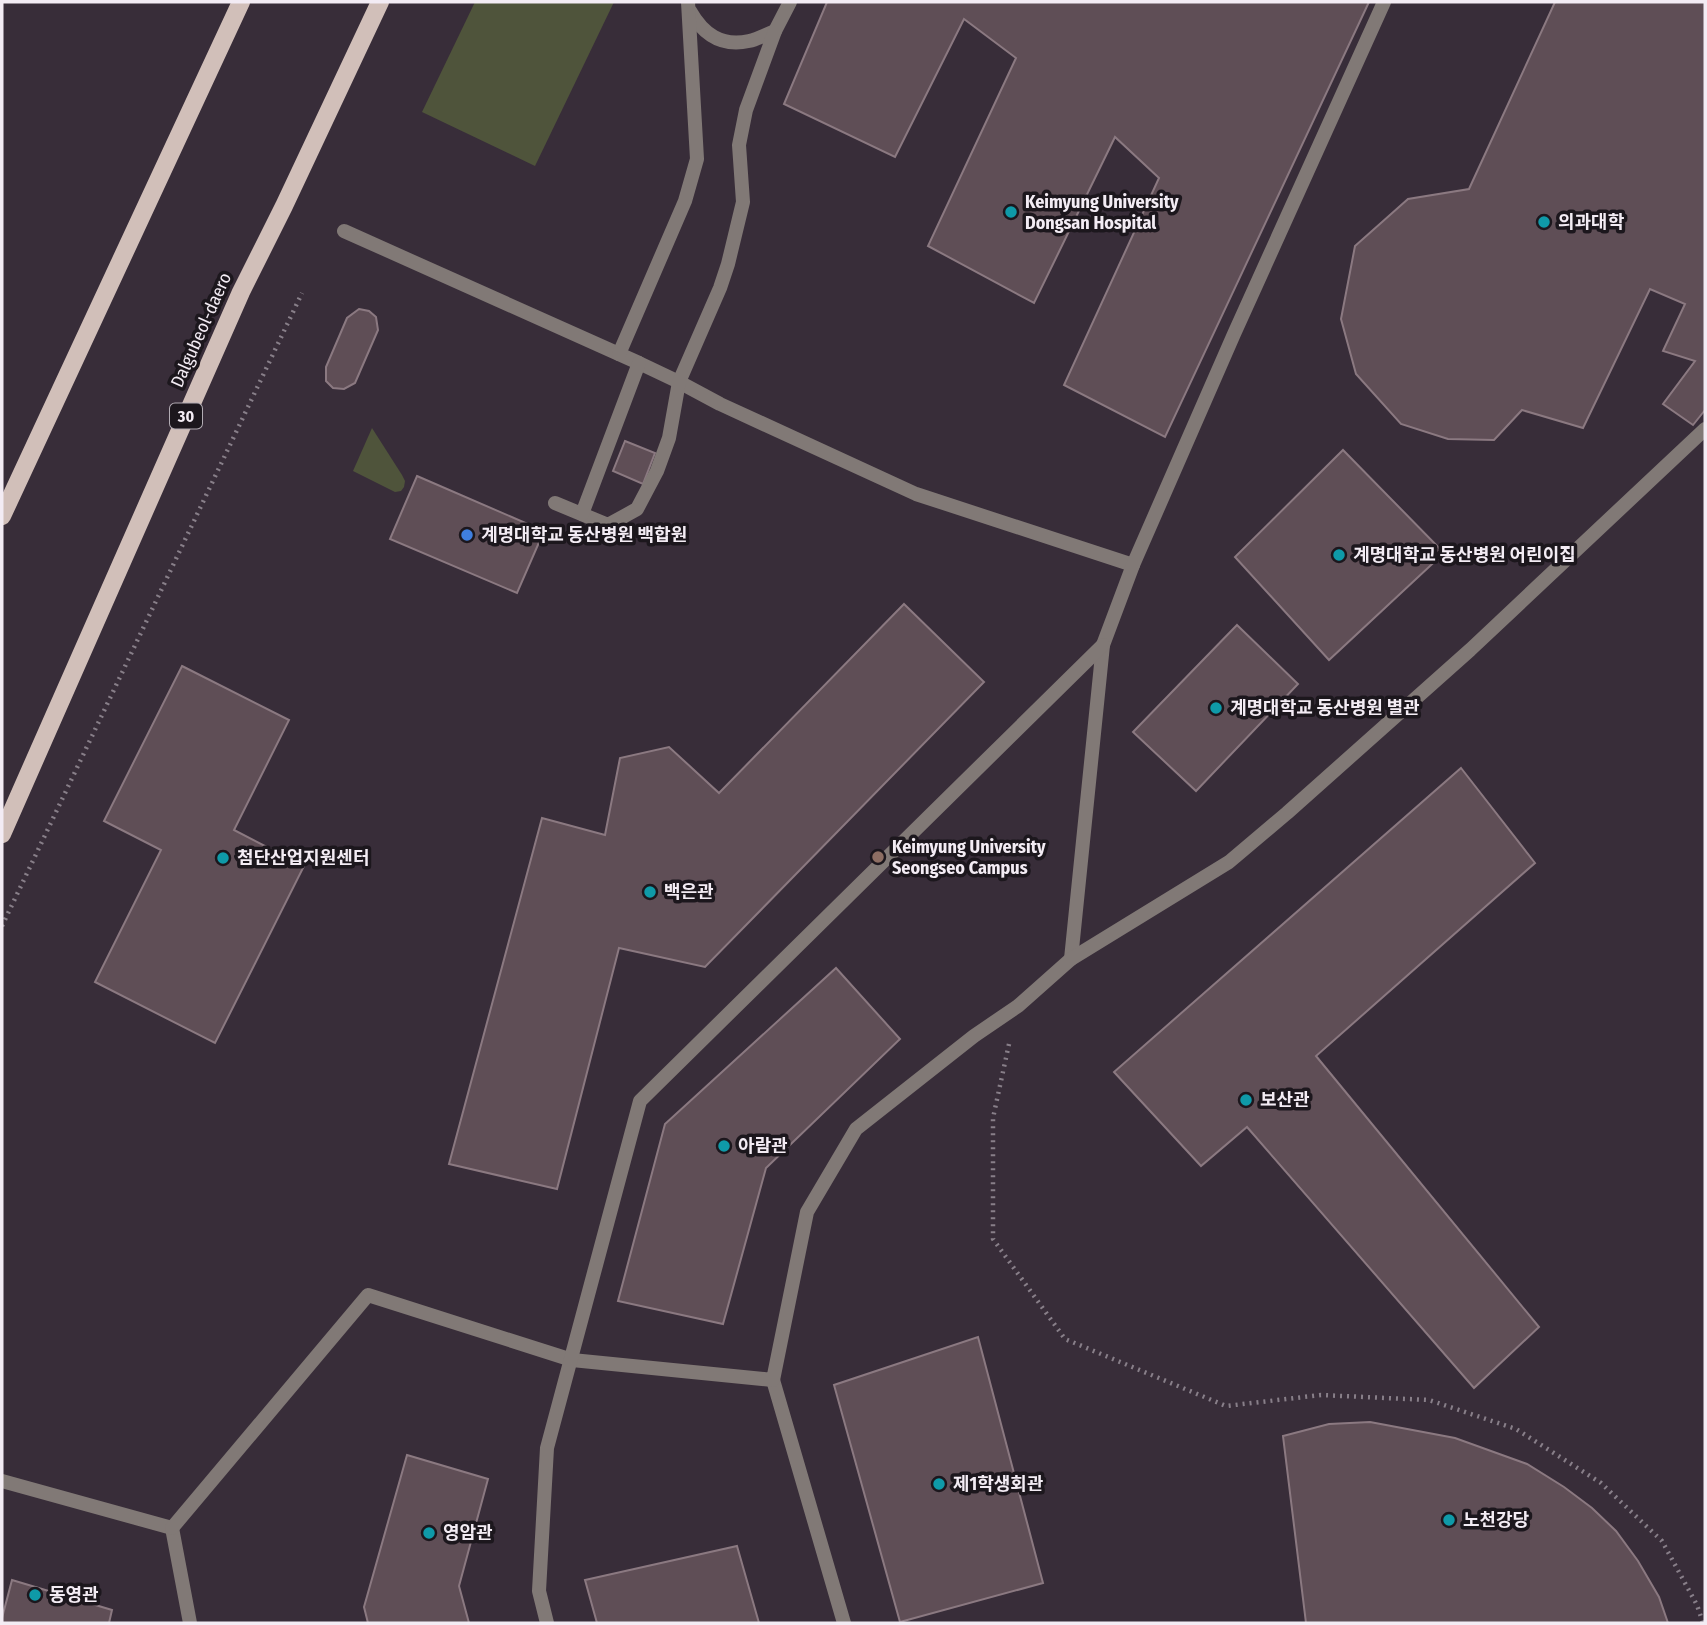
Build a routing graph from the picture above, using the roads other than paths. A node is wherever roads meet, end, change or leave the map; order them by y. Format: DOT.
graph roads {
  1 [pos="241,2"];
  2 [pos="380,2"];
  3 [pos="790,2"];
  4 [pos="1384,2"];
  5 [pos="688,4"];
  6 [pos="775,31"];
  7 [pos="344,231"];
  8 [pos="619,354"];
  9 [pos="639,363"];
  10 [pos="679,382"];
  11 [pos="1705,429"];
  12 [pos="555,503"];
  13 [pos="582,514"];
  14 [pos="2,516"];
  15 [pos="1133,565"];
  16 [pos="1103,645"];
  17 [pos="2,834"];
  18 [pos="1071,959"];
  19 [pos="572,1360"];
  20 [pos="773,1380"];
  21 [pos="2,1481"];
  22 [pos="172,1528"];
  23 [pos="190,1623"];
  24 [pos="547,1623"];
  25 [pos="844,1623"];
  1 -- 14 [label="main road"];
  2 -- 17 [label="main road, Dalgubeol-daero / 30"];
  3 -- 6 [label="lane"];
  4 -- 15 [label="lane"];
  5 -- 6 [label="lane"];
  5 -- 8 [label="lane"];
  6 -- 10 [label="lane"];
  7 -- 8 [label="lane"];
  8 -- 9 [label="lane"];
  9 -- 10 [label="lane"];
  9 -- 13 [label="lane"];
  10 -- 13 [label="lane"];
  10 -- 15 [label="lane"];
  11 -- 18 [label="lane"];
  12 -- 13 [label="lane"];
  15 -- 16 [label="lane"];
  16 -- 18 [label="lane"];
  16 -- 19 [label="lane"];
  18 -- 20 [label="lane"];
  19 -- 20 [label="lane"];
  19 -- 22 [label="lane"];
  19 -- 24 [label="lane"];
  20 -- 25 [label="lane"];
  21 -- 22 [label="lane"];
  22 -- 23 [label="lane"];
}
